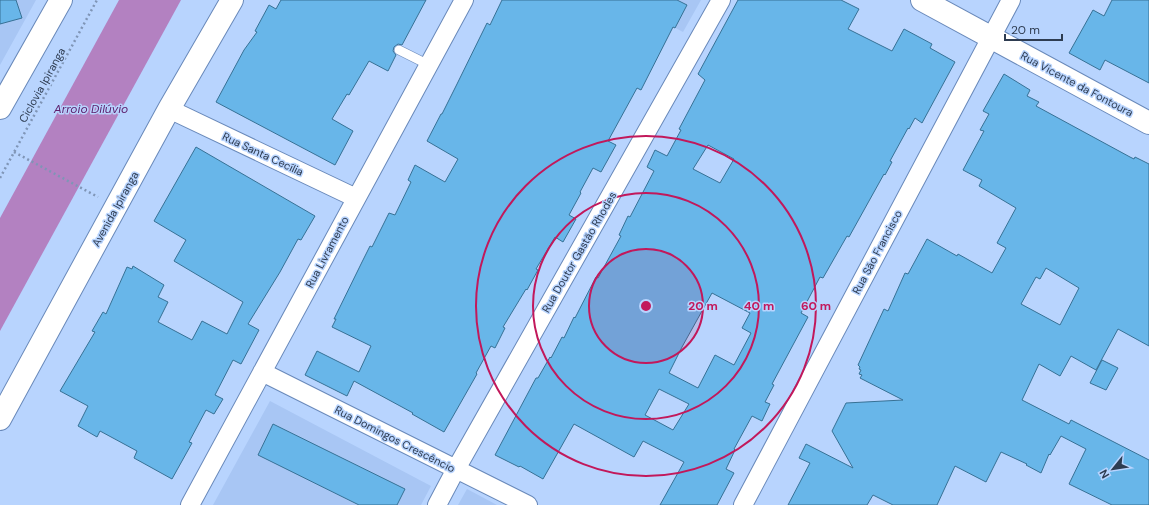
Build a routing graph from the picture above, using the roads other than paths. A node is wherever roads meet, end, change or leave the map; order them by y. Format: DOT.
graph roads {
  1 [pos="61,0"];
  2 [pos="232,0"];
  3 [pos="464,0"];
  4 [pos="721,0"];
  5 [pos="922,0"];
  6 [pos="1011,0"];
  7 [pos="991,37"];
  8 [pos="399,50"];
  9 [pos="429,65"];
  10 [pos="0,108"];
  11 [pos="169,110"];
  12 [pos="1149,123"];
  13 [pos="356,198"];
  14 [pos="262,372"];
  15 [pos="0,419"];
  16 [pos="456,469"];
  17 [pos="190,505"];
  18 [pos="437,505"];
  19 [pos="528,505"];
  20 [pos="743,505"];
  1 -- 10 [label="main road"];
  2 -- 11 [label="main road, Avenida Ipiranga"];
  3 -- 9 [label="street, Rua Livramento"];
  4 -- 16 [label="street, Rua Doutor Gastão Rhodes"];
  5 -- 7 [label="main road, Rua Vicente da Fontoura"];
  6 -- 7 [label="street, Rua São Francisco"];
  7 -- 12 [label="main road, Rua Vicente da Fontoura"];
  7 -- 20 [label="street, Rua São Francisco"];
  8 -- 9 [label="lane"];
  9 -- 13 [label="street, Rua Livramento"];
  11 -- 13 [label="street, Rua Santa Cecília"];
  11 -- 15 [label="main road, Avenida Ipiranga"];
  13 -- 14 [label="street, Rua Livramento"];
  14 -- 16 [label="street, Rua Domingos Crescêncio"];
  14 -- 17 [label="street, Rua Livramento"];
  16 -- 18 [label="street, Rua Doutor Gastão Rhodes"];
  16 -- 19 [label="street, Rua Domingos Crescêncio"];
}
